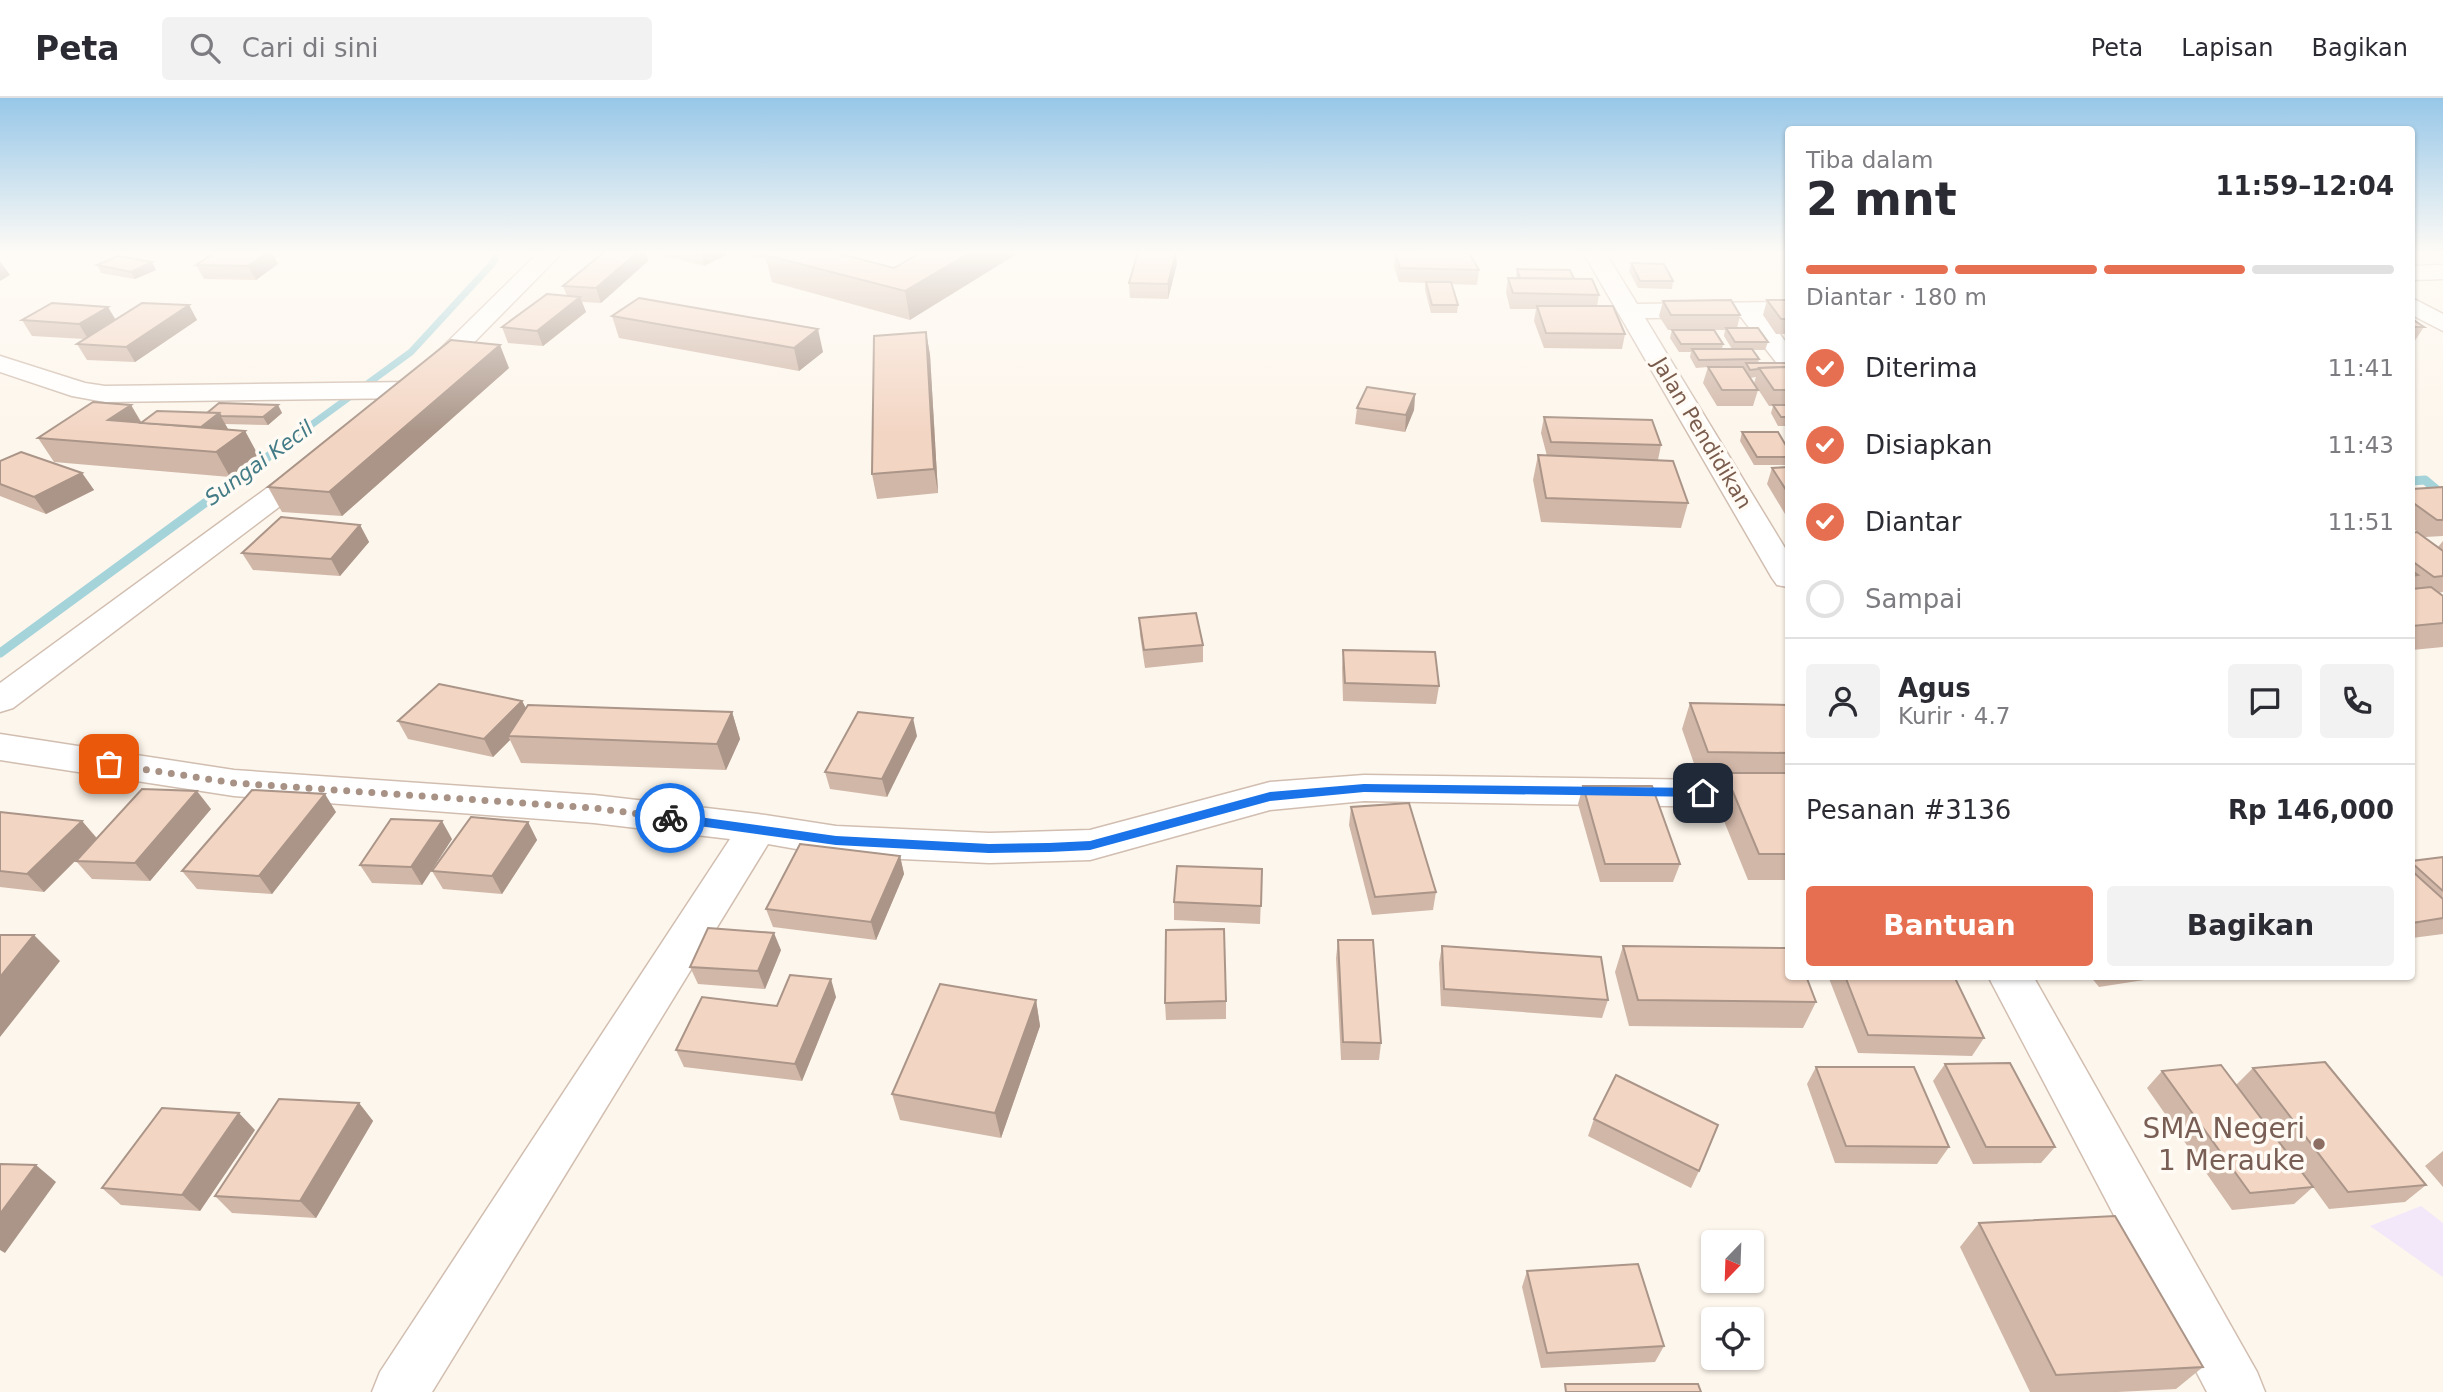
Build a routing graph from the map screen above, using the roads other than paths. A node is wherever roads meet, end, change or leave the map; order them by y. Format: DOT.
graph roads {
  1 [pos="491,312"];
  2 [pos="1629,312"];
  3 [pos="1750,312"];
  4 [pos="2423,312"];
  5 [pos="2443,324"];
  6 [pos="1785,357"];
  7 [pos="0,364"];
  8 [pos="340,447"];
  9 [pos="1785,566"];
  10 [pos="0,700"];
  11 [pos="0,747"];
  12 [pos="1785,794"];
  13 [pos="758,828"];
  14 [pos="2012,980"];
  15 [pos="400,1392"];
  16 [pos="2236,1392"];
  1 -- 7 [label="street"];
  2 -- 9 [label="street, Jalan Pendidikan"];
  3 -- 6 [label="street"];
  4 -- 5 [label="street"];
  8 -- 10 [label="street"];
  11 -- 13 [label="street"];
  12 -- 13 [label="street"];
  13 -- 15 [label="street"];
  14 -- 16 [label="street"];
}
